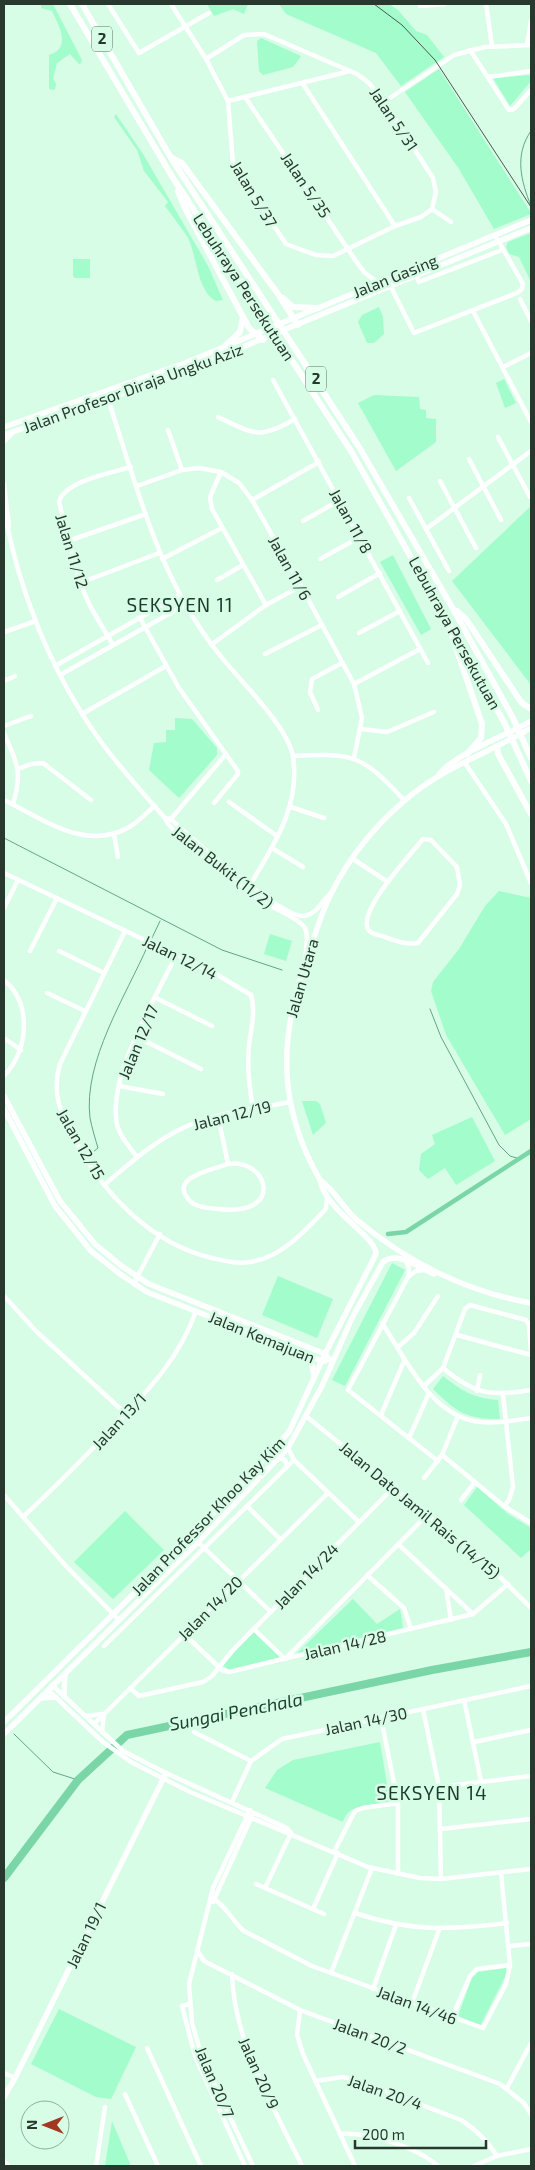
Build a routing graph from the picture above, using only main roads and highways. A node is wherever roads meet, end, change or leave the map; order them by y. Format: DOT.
graph roads {
  1 [pos="70,4"];
  2 [pos="82,4"];
  3 [pos="171,158"];
  4 [pos="173,178"];
  5 [pos="531,220"];
  6 [pos="531,228"];
  7 [pos="496,238"];
  8 [pos="370,285"];
  9 [pos="374,292"];
  10 [pos="278,294"];
  11 [pos="319,308"];
  12 [pos="244,317"];
  13 [pos="293,319"];
  14 [pos="297,326"];
  15 [pos="257,334"];
  16 [pos="263,340"];
  17 [pos="224,346"];
  18 [pos="4,427"];
  19 [pos="13,432"];
  20 [pos="4,435"];
  21 [pos="4,441"];
  22 [pos="452,607"];
  23 [pos="444,612"];
  24 [pos="531,709"];
  25 [pos="529,726"];
  26 [pos="501,742"];
  27 [pos="467,754"];
  28 [pos="531,758"];
  29 [pos="439,775"];
  30 [pos="531,781"];
  31 [pos="531,814"];
  32 [pos="4,1096"];
  33 [pos="4,1109"];
  34 [pos="320,1180"];
  35 [pos="446,1278"];
  36 [pos="531,1303"];
  37 [pos="352,1318"];
  38 [pos="270,1332"];
  39 [pos="267,1340"];
  40 [pos="305,1354"];
  41 [pos="325,1354"];
  42 [pos="330,1360"];
  43 [pos="322,1361"];
  44 [pos="314,1378"];
  45 [pos="315,1397"];
  46 [pos="62,1664"];
  47 [pos="66,1672"];
  48 [pos="49,1687"];
  49 [pos="30,1696"];
  50 [pos="64,1696"];
  51 [pos="56,1697"];
  52 [pos="39,1698"];
  53 [pos="4,1722"];
  54 [pos="4,1734"];
  55 [pos="166,1773"];
  56 [pos="4,2096"];
  1 -- 4 [label="highway, Lebuhraya Persekutuan / 2"];
  2 -- 3 [label="highway, Lebuhraya Persekutuan / 2"];
  3 -- 10 [label="highway"];
  3 -- 22 [label="highway, Lebuhraya Persekutuan / 2"];
  4 -- 12 [label="highway"];
  4 -- 23 [label="highway, Lebuhraya Persekutuan / 2"];
  5 -- 7 [label="main road, Jalan Gasing"];
  6 -- 7 [label="main road, Jalan Gasing"];
  7 -- 8 [label="main road, Jalan Gasing"];
  7 -- 9 [label="main road, Jalan Gasing"];
  8 -- 9 [label="main road"];
  8 -- 11 [label="main road, Jalan Gasing"];
  9 -- 14 [label="main road, Jalan Gasing"];
  10 -- 11 [label="highway"];
  10 -- 13 [label="highway"];
  11 -- 13 [label="main road, Jalan Gasing"];
  12 -- 15 [label="highway"];
  12 -- 17 [label="highway"];
  13 -- 14 [label="highway"];
  13 -- 15 [label="main road, Jalan Gasing"];
  14 -- 16 [label="main road, Jalan Gasing"];
  15 -- 16 [label="highway"];
  15 -- 17 [label="main road, Jalan Profesor Diraja Ungku Aziz"];
  16 -- 19 [label="main road, Jalan Profesor Diraja Ungku Aziz"];
  17 -- 18 [label="main road, Jalan Profesor Diraja Ungku Aziz"];
  19 -- 20 [label="main road, Jalan Profesor Diraja Ungku Aziz"];
  19 -- 21 [label="main road"];
  22 -- 24 [label="highway"];
  22 -- 28 [label="highway, Lebuhraya Persekutuan / 2"];
  23 -- 27 [label="highway"];
  23 -- 30 [label="highway, Lebuhraya Persekutuan / 2"];
  25 -- 26 [label="main road"];
  26 -- 27 [label="main road, Jalan Utara"];
  26 -- 29 [label="main road, Jalan Utara"];
  26 -- 31 [label="highway"];
  27 -- 29 [label="main road, Jalan Utara"];
  29 -- 34 [label="main road, Jalan Utara"];
  32 -- 38 [label="main road, Jalan Kemajuan"];
  33 -- 39 [label="main road, Jalan Kemajuan"];
  34 -- 35 [label="main road, Jalan Utara"];
  34 -- 41 [label="main road, Jalan Professor Khoo Kay Kim"];
  35 -- 36 [label="main road, Jalan Utara"];
  35 -- 37 [label="main road, Jalan Professor Khoo Kay Kim"];
  37 -- 42 [label="main road"];
  37 -- 45 [label="main road, Jalan Professor Khoo Kay Kim"];
  38 -- 39 [label="main road"];
  38 -- 41 [label="main road, Jalan Kemajuan"];
  39 -- 40 [label="main road, Jalan Kemajuan"];
  40 -- 43 [label="main road, Jalan Kemajuan"];
  40 -- 44 [label="main road"];
  41 -- 42 [label="main road, Jalan Kemajuan"];
  41 -- 43 [label="main road, Jalan Professor Khoo Kay Kim"];
  42 -- 43 [label="main road, Jalan Kemajuan"];
  42 -- 45 [label="main road"];
  43 -- 44 [label="main road, Jalan Professor Khoo Kay Kim"];
  44 -- 46 [label="main road, Jalan Professor Khoo Kay Kim"];
  45 -- 47 [label="main road, Jalan Professor Khoo Kay Kim"];
  46 -- 48 [label="main road"];
  46 -- 49 [label="main road, Jalan Professor Khoo Kay Kim"];
  47 -- 48 [label="main road, Jalan Professor Khoo Kay Kim"];
  47 -- 50 [label="main road"];
  48 -- 49 [label="main road"];
  48 -- 52 [label="main road, Jalan Professor Khoo Kay Kim"];
  49 -- 53 [label="main road, Jalan Professor Khoo Kay Kim"];
  51 -- 52 [label="main road"];
  52 -- 54 [label="main road, Jalan Professor Khoo Kay Kim"];
  55 -- 56 [label="main road, Jalan 19/1"];
}
